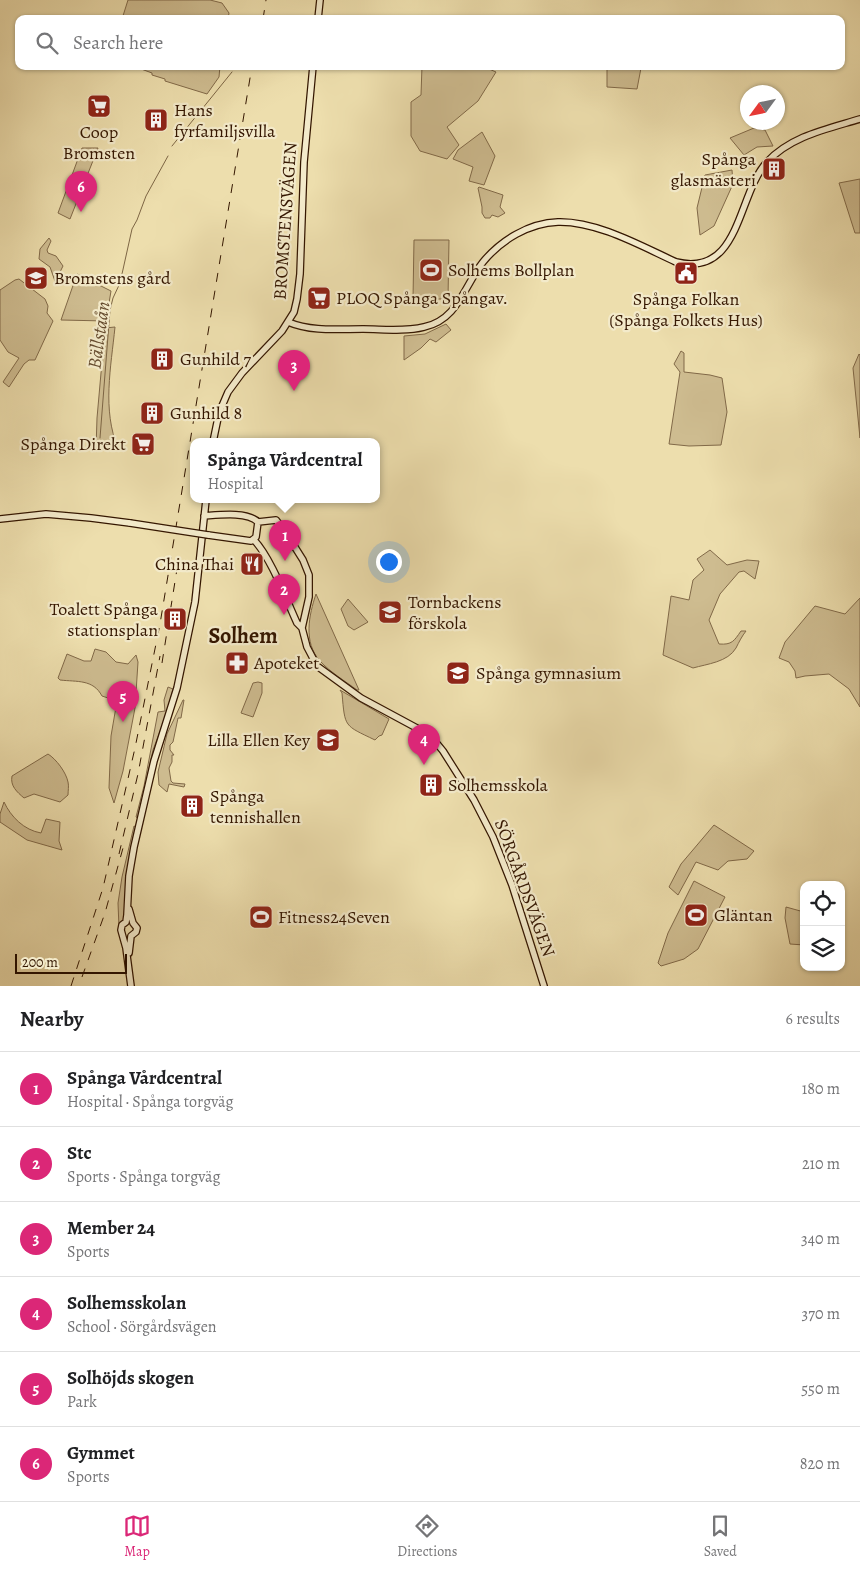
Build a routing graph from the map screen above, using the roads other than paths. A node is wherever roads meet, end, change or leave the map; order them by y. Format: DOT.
graph roads {
  1 [pos="320,0"];
  2 [pos="318,15"];
  3 [pos="313,70"];
  4 [pos="860,119"];
  5 [pos="288,322"];
  6 [pos="214,438"];
  7 [pos="206,503"];
  8 [pos="204,516"];
  9 [pos="0,518"];
  10 [pos="258,522"];
  11 [pos="254,540"];
  12 [pos="302,628"];
  13 [pos="128,903"];
  14 [pos="126,922"];
  15 [pos="133,923"];
  16 [pos="123,934"];
  17 [pos="132,936"];
  18 [pos="128,962"];
  19 [pos="131,986"];
  20 [pos="544,986"];
  1 -- 2 [label="street"];
  3 -- 5 [label="street, BROMSTENSVÄGEN"];
  4 -- 5 [label="street"];
  5 -- 6 [label="street, BROMSTENSVÄGEN"];
  7 -- 8 [label="street"];
  8 -- 10 [label="street"];
  8 -- 13 [label="street"];
  9 -- 11 [label="street, bridge"];
  10 -- 11 [label="street"];
  10 -- 12 [label="street, SÖRGÅRDSVÄGEN"];
  11 -- 12 [label="street"];
  12 -- 20 [label="street, SÖRGÅRDSVÄGEN"];
  13 -- 14 [label="street"];
  13 -- 15 [label="street"];
  14 -- 15 [label="street"];
  14 -- 16 [label="street"];
  15 -- 17 [label="street"];
  16 -- 17 [label="street"];
  16 -- 18 [label="street"];
  17 -- 18 [label="street"];
  18 -- 19 [label="street"];
}
